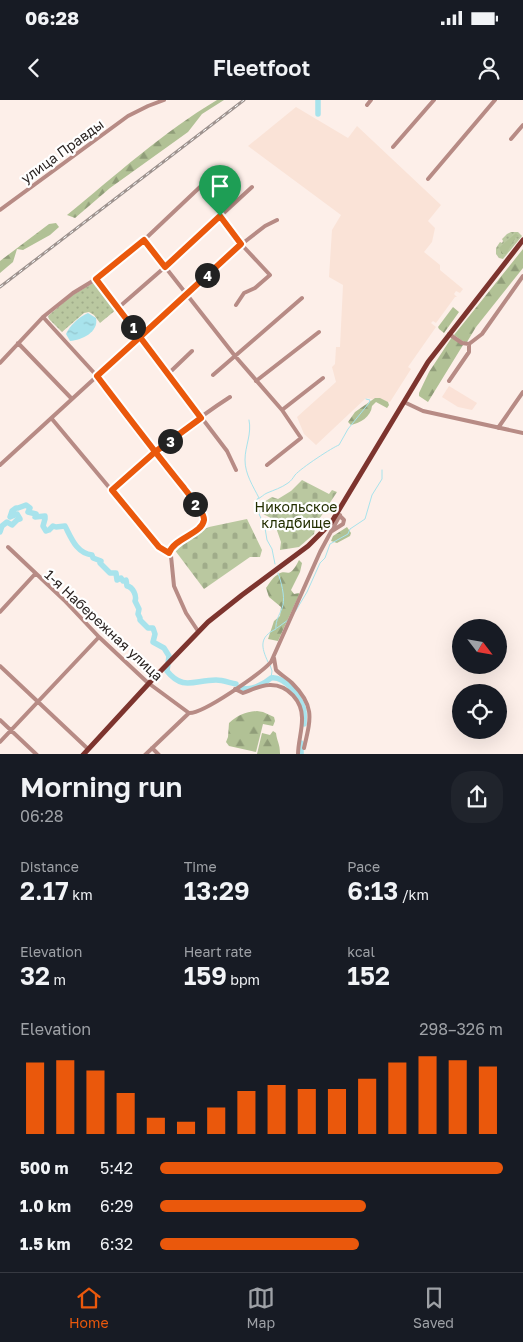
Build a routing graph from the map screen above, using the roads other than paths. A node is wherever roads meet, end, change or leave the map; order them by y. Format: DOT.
graph roads {
  1 [pos="164,100"];
  2 [pos="371,100"];
  3 [pos="434,100"];
  4 [pos="495,100"];
  5 [pos="367,105"];
  6 [pos="523,125"];
  7 [pos="511,139"];
  8 [pos="393,147"];
  9 [pos="428,179"];
  10 [pos="252,186"];
  11 [pos="200,187"];
  12 [pos="0,210"];
  13 [pos="220,216"];
  14 [pos="277,220"];
  15 [pos="144,240"];
  16 [pos="523,240"];
  17 [pos="241,244"];
  18 [pos="165,267"];
  19 [pos="523,276"];
  20 [pos="96,279"];
  21 [pos="186,294"];
  22 [pos="302,298"];
  23 [pos="236,305"];
  24 [pos="118,308"];
  25 [pos="43,317"];
  26 [pos="319,332"];
  27 [pos="449,334"];
  28 [pos="140,337"];
  29 [pos="18,343"];
  30 [pos="469,344"];
  31 [pos="192,351"];
  32 [pos="236,356"];
  33 [pos="0,363"];
  34 [pos="168,374"];
  35 [pos="213,375"];
  36 [pos="97,376"];
  37 [pos="323,378"];
  38 [pos="256,381"];
  39 [pos="449,382"];
  40 [pos="523,392"];
  41 [pos="230,397"];
  42 [pos="72,399"];
  43 [pos="404,402"];
  44 [pos="282,410"];
  45 [pos="201,418"];
  46 [pos="52,419"];
  47 [pos="498,428"];
  48 [pos="523,433"];
  49 [pos="155,452"];
  50 [pos="0,465"];
  51 [pos="267,465"];
  52 [pos="236,470"];
  53 [pos="112,490"];
  54 [pos="339,514"];
  55 [pos="8,547"];
  56 [pos="169,553"];
  57 [pos="35,574"];
  58 [pos="0,612"];
  59 [pos="198,631"];
  60 [pos="99,637"];
  61 [pos="274,658"];
  62 [pos="0,666"];
  63 [pos="150,682"];
  64 [pos="238,687"];
  65 [pos="38,702"];
  66 [pos="189,713"];
  67 [pos="0,720"];
  68 [pos="11,730"];
  69 [pos="0,742"];
  70 [pos="152,748"];
  71 [pos="304,748"];
  72 [pos="88,752"];
  73 [pos="37,754"];
  74 [pos="145,754"];
  75 [pos="159,754"];
  76 [pos="298,754"];
  1 -- 12 [label="street, улица Правды"];
  2 -- 5 [label="street"];
  3 -- 8 [label="street"];
  4 -- 9 [label="street"];
  6 -- 7 [label="street"];
  10 -- 13 [label="street"];
  11 -- 15 [label="street"];
  13 -- 17 [label="street"];
  13 -- 18 [label="street"];
  14 -- 17 [label="street"];
  15 -- 18 [label="street"];
  15 -- 20 [label="street"];
  16 -- 27 [label="main road"];
  17 -- 21 [label="street"];
  17 -- 23 [label="street"];
  18 -- 21 [label="street"];
  18 -- 24 [label="street"];
  19 -- 30 [label="street"];
  20 -- 24 [label="street"];
  20 -- 25 [label="street"];
  21 -- 28 [label="street"];
  21 -- 32 [label="street"];
  22 -- 32 [label="street"];
  24 -- 28 [label="street"];
  25 -- 29 [label="street"];
  25 -- 36 [label="street"];
  26 -- 38 [label="street"];
  27 -- 30 [label="street"];
  27 -- 43 [label="main road"];
  28 -- 34 [label="street"];
  28 -- 36 [label="street"];
  29 -- 33 [label="street"];
  29 -- 42 [label="street"];
  30 -- 39 [label="street"];
  31 -- 34 [label="street"];
  32 -- 35 [label="street"];
  32 -- 38 [label="street"];
  34 -- 45 [label="street"];
  36 -- 42 [label="street"];
  36 -- 49 [label="street"];
  37 -- 44 [label="street"];
  38 -- 44 [label="street"];
  40 -- 47 [label="street"];
  41 -- 45 [label="street"];
  42 -- 46 [label="street"];
  43 -- 47 [label="street"];
  43 -- 54 [label="main road"];
  44 -- 51 [label="street"];
  45 -- 49 [label="street"];
  45 -- 52 [label="street"];
  46 -- 50 [label="street"];
  46 -- 53 [label="street"];
  47 -- 48 [label="street"];
  49 -- 53 [label="street"];
  49 -- 56 [label="street"];
  53 -- 56 [label="street"];
  54 -- 59 [label="main road"];
  54 -- 61 [label="street"];
  55 -- 57 [label="street, 1-я Набережная улица"];
  56 -- 59 [label="street"];
  57 -- 58 [label="street"];
  57 -- 60 [label="street, 1-я Набережная улица"];
  59 -- 63 [label="main road"];
  60 -- 63 [label="street, 1-я Набережная улица"];
  60 -- 65 [label="street"];
  61 -- 64 [label="street"];
  61 -- 71 [label="street"];
  62 -- 65 [label="street"];
  63 -- 66 [label="street, 1-я Набережная улица"];
  63 -- 72 [label="main road"];
  64 -- 66 [label="street"];
  64 -- 76 [label="street"];
  65 -- 68 [label="street"];
  65 -- 72 [label="street"];
  66 -- 70 [label="street"];
  67 -- 68 [label="street"];
  68 -- 69 [label="street"];
  68 -- 73 [label="street"];
  70 -- 74 [label="street"];
  70 -- 75 [label="street"];
}
